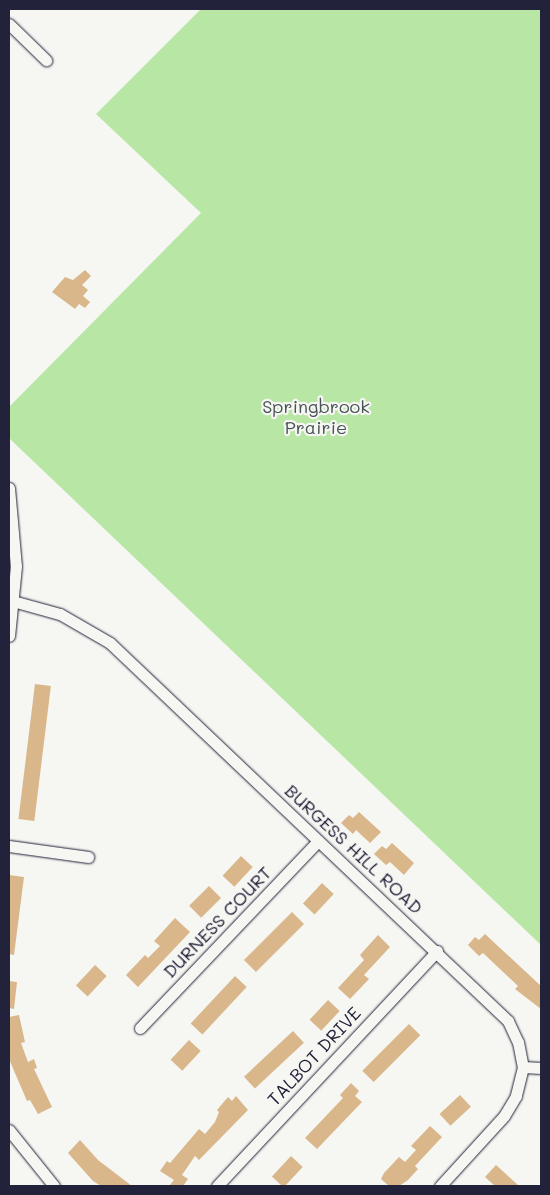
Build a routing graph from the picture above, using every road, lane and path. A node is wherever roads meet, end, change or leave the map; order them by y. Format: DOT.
graph roads {
  1 [pos="9,24"];
  2 [pos="46,60"];
  3 [pos="9,488"];
  4 [pos="11,600"];
  5 [pos="9,636"];
  6 [pos="318,841"];
  7 [pos="9,846"];
  8 [pos="88,857"];
  9 [pos="437,951"];
  10 [pos="140,1028"];
  11 [pos="523,1067"];
  12 [pos="541,1068"];
  13 [pos="9,1130"];
  14 [pos="444,1185"];
  15 [pos="54,1186"];
  16 [pos="217,1186"];
  1 -- 2 [label="street"];
  3 -- 4 [label="street"];
  4 -- 5 [label="street"];
  4 -- 6 [label="street, BURGESS HILL ROAD"];
  6 -- 9 [label="street, BURGESS HILL ROAD"];
  6 -- 10 [label="street, DURNESS COURT"];
  7 -- 8 [label="street"];
  9 -- 11 [label="street, BURGESS HILL ROAD"];
  9 -- 16 [label="street, TALBOT DRIVE"];
  11 -- 12 [label="street"];
  11 -- 14 [label="street, BURGESS HILL ROAD"];
  13 -- 15 [label="street"];
}
